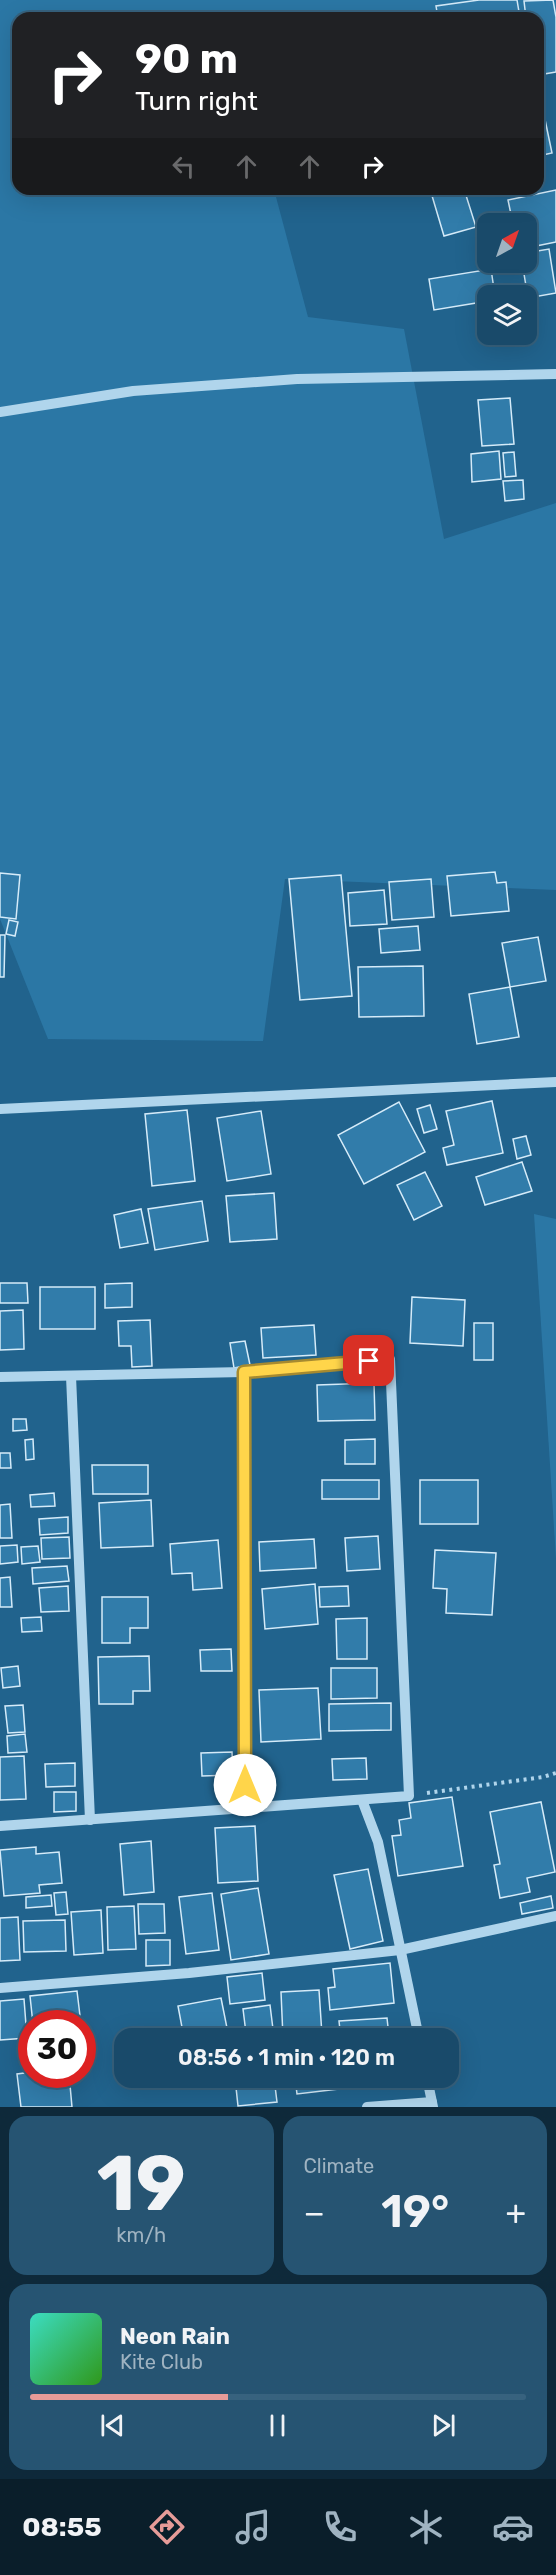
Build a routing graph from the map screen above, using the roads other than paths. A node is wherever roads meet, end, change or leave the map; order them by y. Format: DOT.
graph roads {
  1 [pos="556,374"];
  2 [pos="0,412"];
  3 [pos="556,1082"];
  4 [pos="0,1109"];
  5 [pos="244,1372"];
  6 [pos="71,1376"];
  7 [pos="0,1377"];
  8 [pos="362,1800"];
  9 [pos="245,1808"];
  10 [pos="90,1820"];
  11 [pos="0,1826"];
  12 [pos="556,1916"];
  13 [pos="400,1950"];
  14 [pos="0,1988"];
  15 [pos="417,2028"];
  16 [pos="429,2088"];
  17 [pos="433,2104"];
  18 [pos="367,2107"];
  1 -- 2 [label="street"];
  3 -- 4 [label="street"];
  5 -- 6 [label="street"];
  5 -- 8 [label="street"];
  5 -- 9 [label="street"];
  6 -- 7 [label="street"];
  6 -- 10 [label="street"];
  8 -- 9 [label="street"];
  8 -- 13 [label="street"];
  9 -- 10 [label="street"];
  10 -- 11 [label="street"];
  12 -- 13 [label="street"];
  13 -- 14 [label="street"];
  13 -- 15 [label="street"];
  16 -- 17 [label="street"];
  17 -- 18 [label="street"];
}
